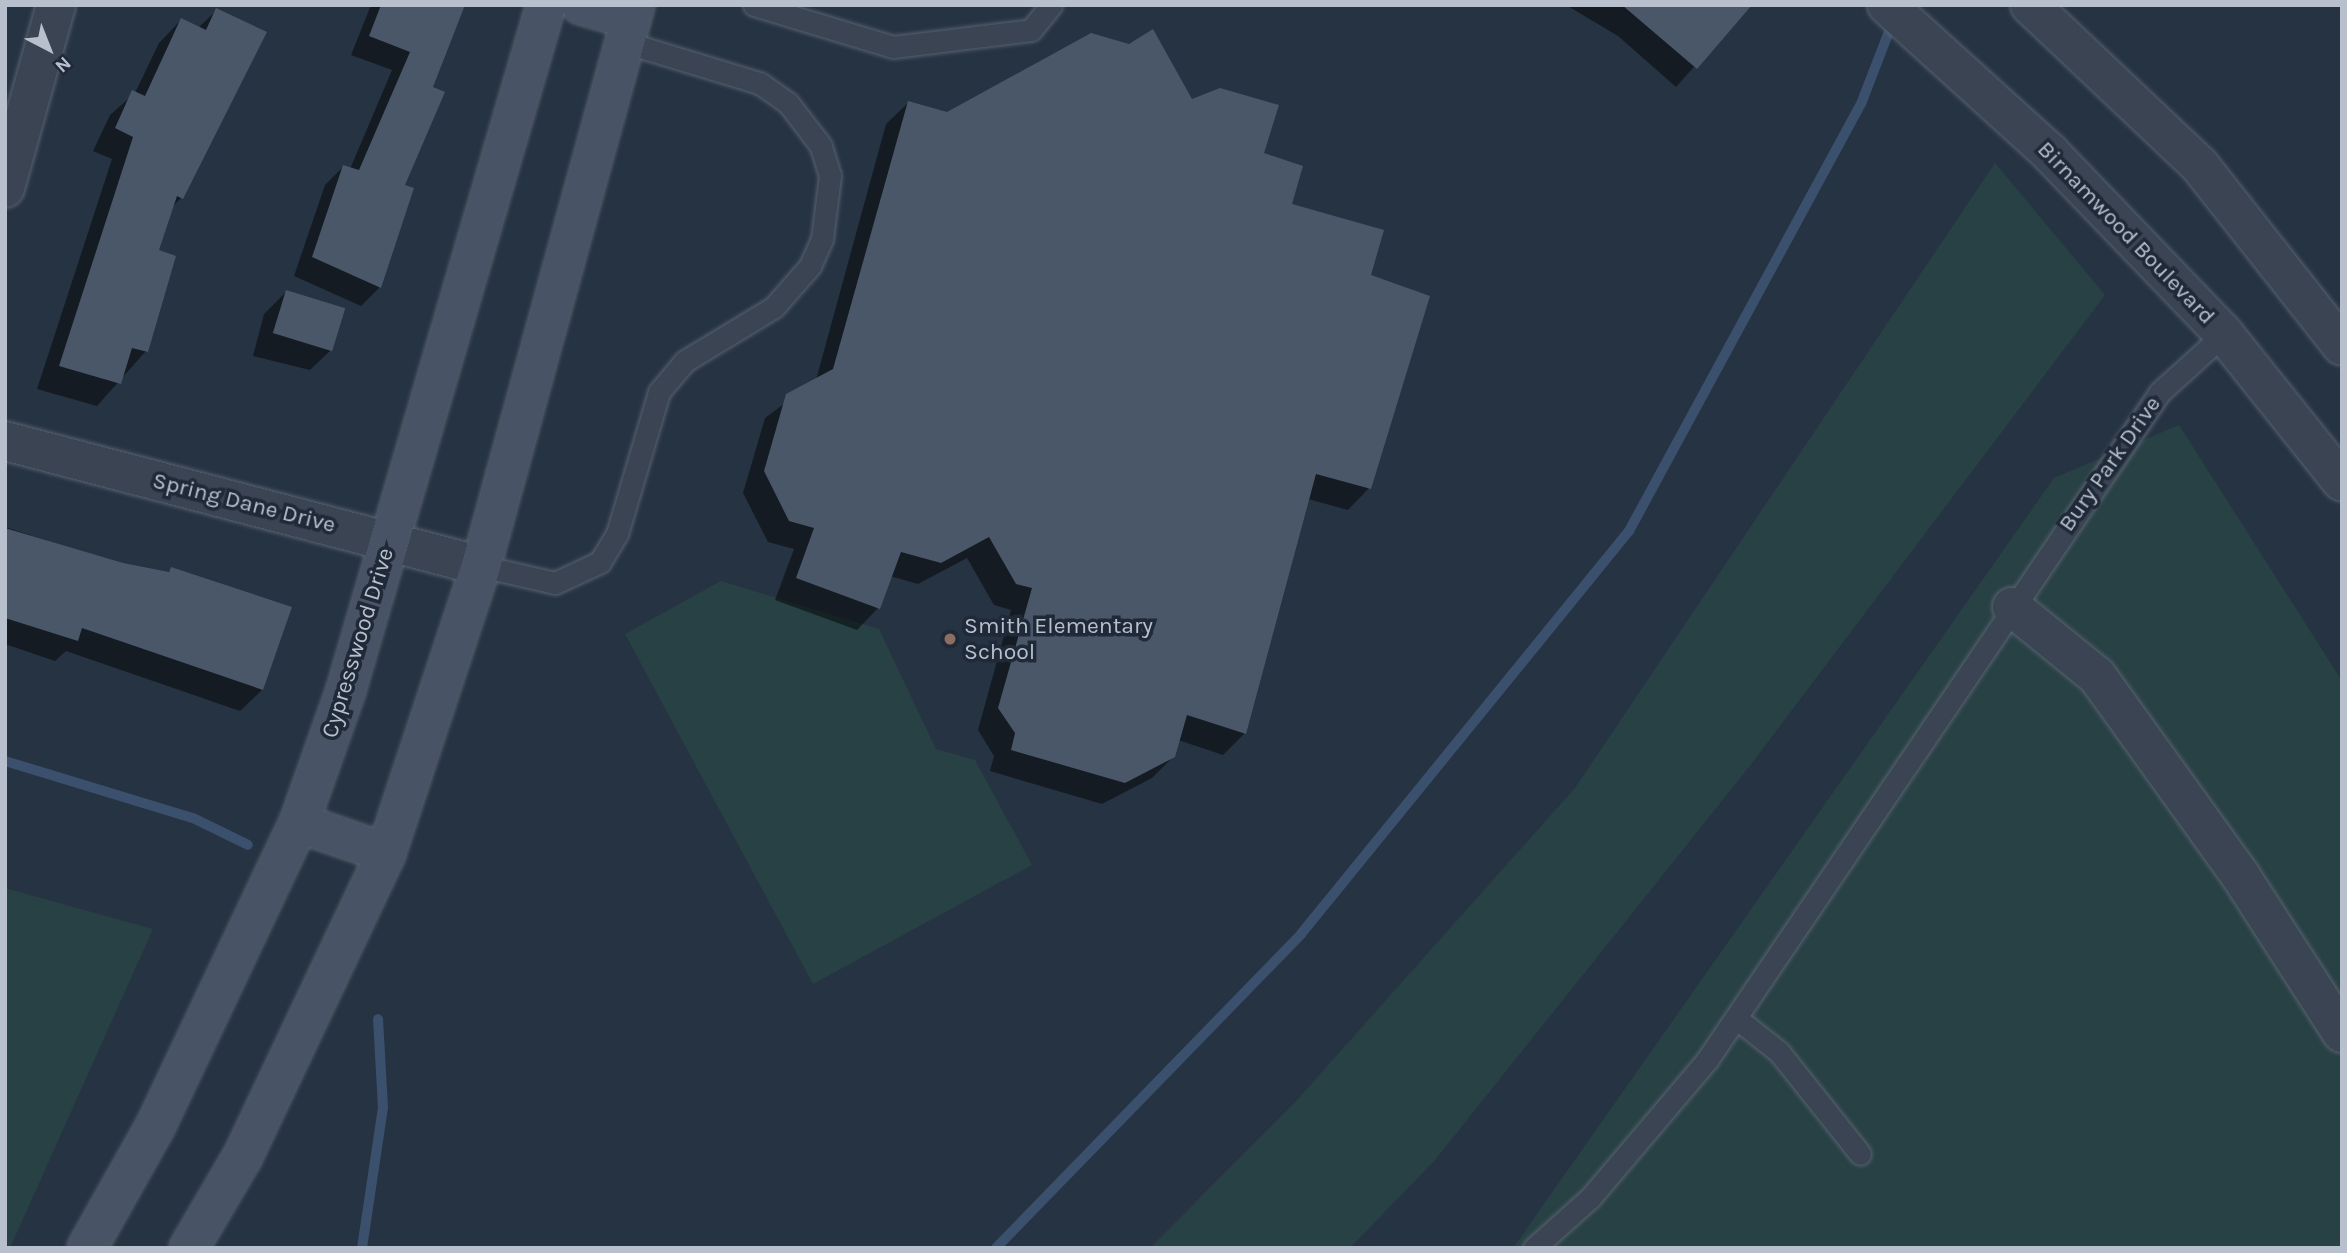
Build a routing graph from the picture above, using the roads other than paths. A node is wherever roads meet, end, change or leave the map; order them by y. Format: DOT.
graph roads {
  1 [pos="56,5"];
  2 [pos="546,5"];
  3 [pos="581,5"];
  4 [pos="754,5"];
  5 [pos="1051,5"];
  6 [pos="1887,5"];
  7 [pos="2030,5"];
  8 [pos="630,22"];
  9 [pos="5,188"];
  10 [pos="2224,334"];
  11 [pos="2342,346"];
  12 [pos="5,441"];
  13 [pos="2342,482"];
  14 [pos="390,538"];
  15 [pos="481,566"];
  16 [pos="2012,607"];
  17 [pos="299,823"];
  18 [pos="386,853"];
  19 [pos="1736,1018"];
  20 [pos="2342,1033"];
  21 [pos="1860,1154"];
  22 [pos="87,1248"];
  23 [pos="189,1248"];
  24 [pos="1534,1248"];
  1 -- 9 [label="street"];
  2 -- 14 [label="main road, Cypresswood Drive"];
  3 -- 8 [label="main road"];
  4 -- 5 [label="lane"];
  6 -- 10 [label="street, Birnamwood Boulevard"];
  7 -- 11 [label="street"];
  8 -- 15 [label="main road"];
  8 -- 15 [label="lane"];
  10 -- 13 [label="street, Birnamwood Boulevard"];
  10 -- 16 [label="lane, Bury Park Drive"];
  12 -- 14 [label="street, Spring Dane Drive"];
  14 -- 15 [label="street, Spring Dane Drive"];
  14 -- 17 [label="main road, Cypresswood Drive"];
  15 -- 18 [label="main road"];
  16 -- 19 [label="lane, Bury Park Drive"];
  16 -- 20 [label="street"];
  17 -- 18 [label="main road"];
  17 -- 22 [label="main road, Cypresswood Drive"];
  18 -- 23 [label="main road"];
  19 -- 21 [label="lane"];
  19 -- 24 [label="lane, Bury Park Drive"];
}
